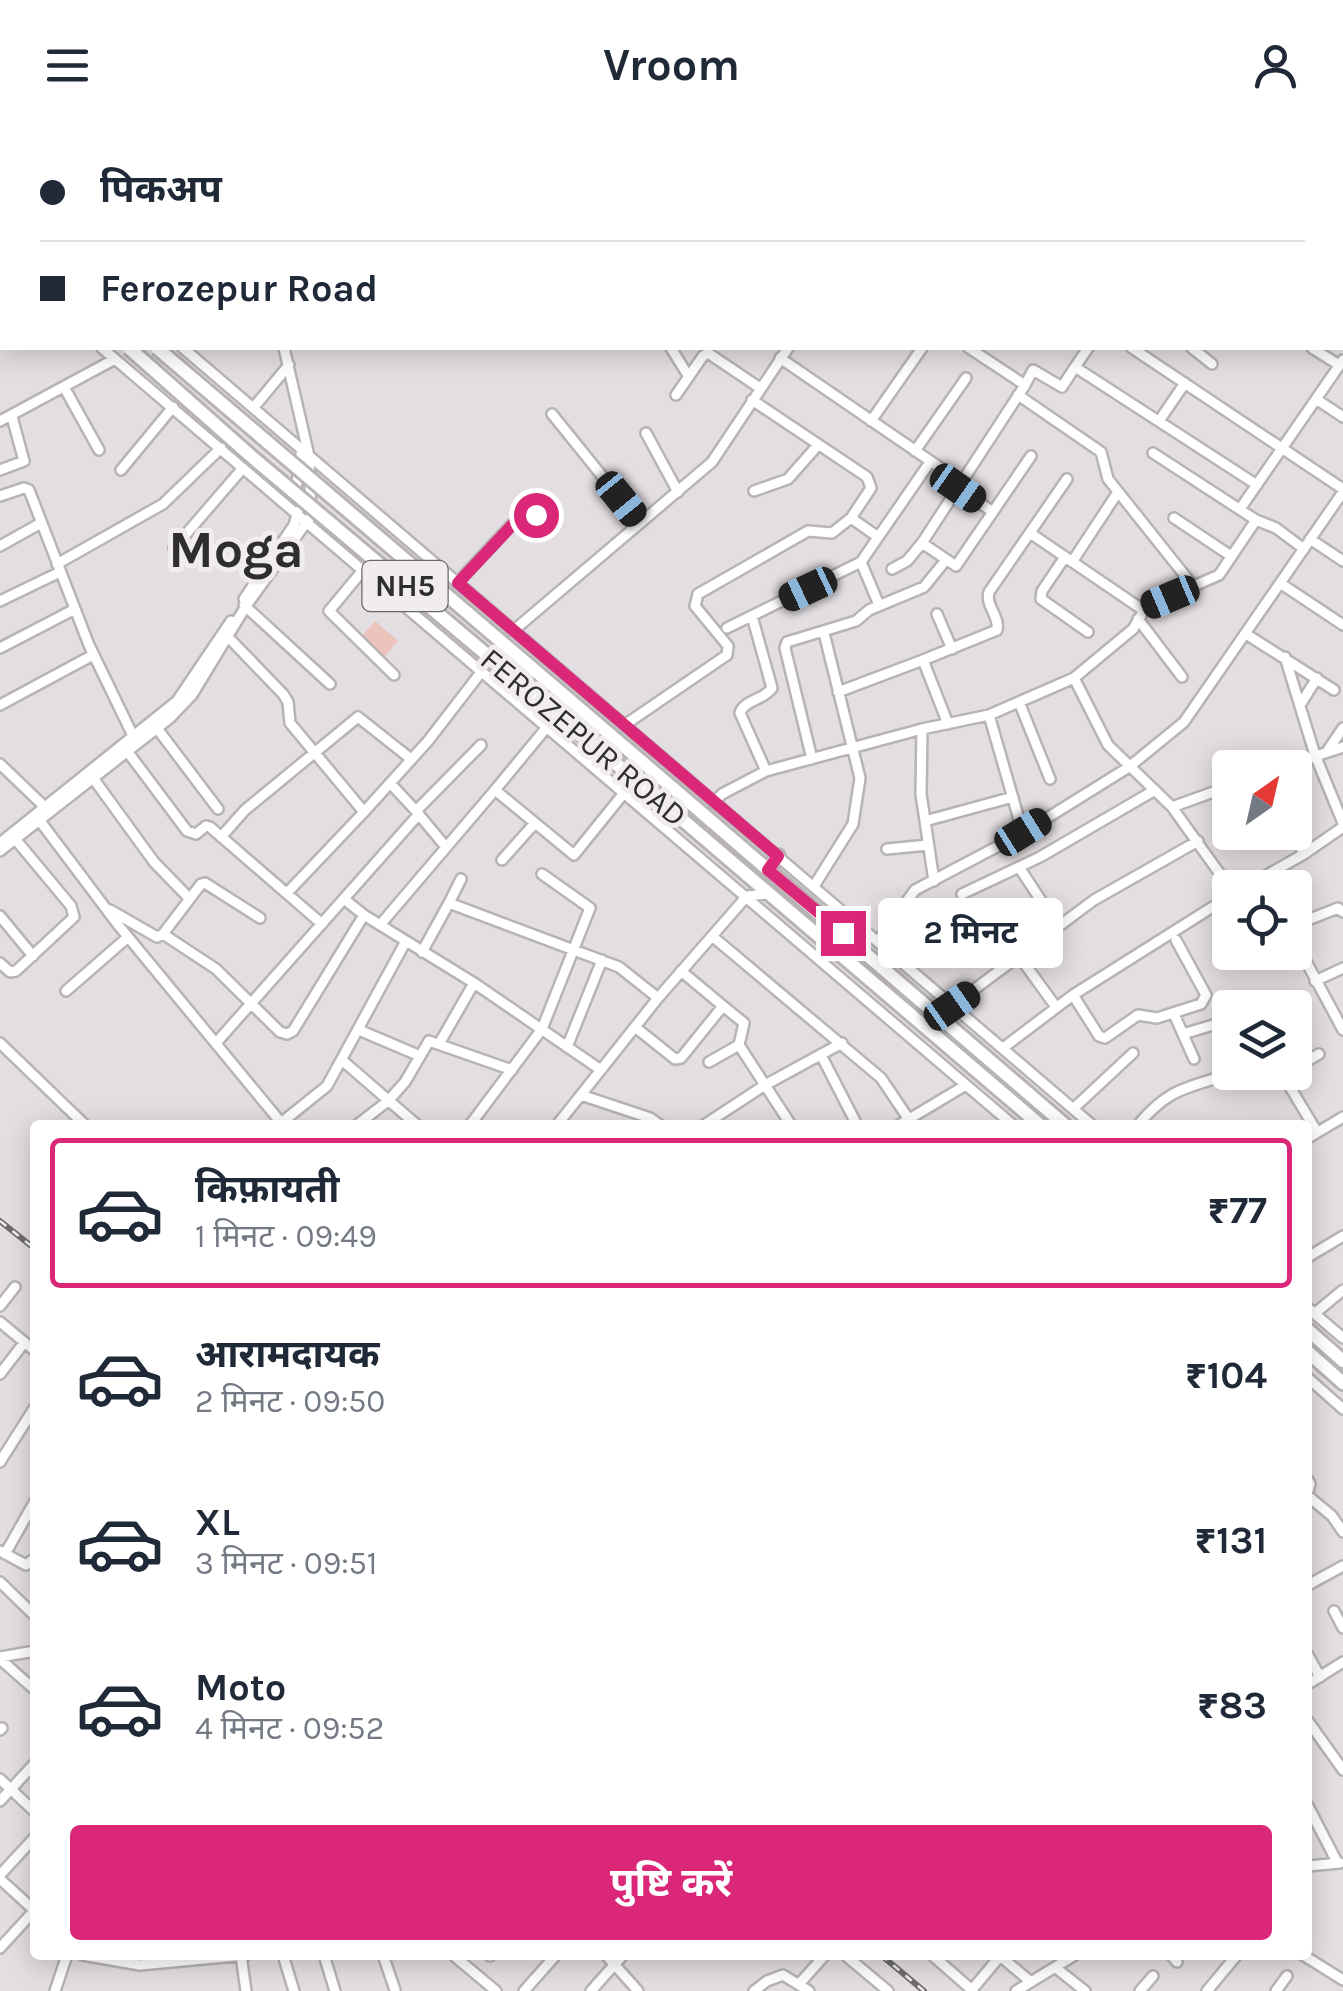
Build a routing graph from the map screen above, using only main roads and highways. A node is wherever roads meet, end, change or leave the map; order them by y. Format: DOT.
graph roads {
  1 [pos="131,350"];
  2 [pos="160,350"];
  3 [pos="778,856"];
  4 [pos="768,870"];
  5 [pos="1034,1120"];
  6 [pos="1060,1120"];
  7 [pos="1312,1333"];
  8 [pos="1312,1355"];
  9 [pos="1343,1360"];
  10 [pos="1343,1382"];
  1 -- 5 [label="highway, FEROZEPUR ROAD / NH5, bridge"];
  2 -- 4 [label="highway, FEROZEPUR ROAD / NH5, bridge"];
  3 -- 4 [label="highway"];
  4 -- 6 [label="highway, FEROZEPUR ROAD / NH5"];
  7 -- 9 [label="highway"];
  8 -- 10 [label="highway"];
}
